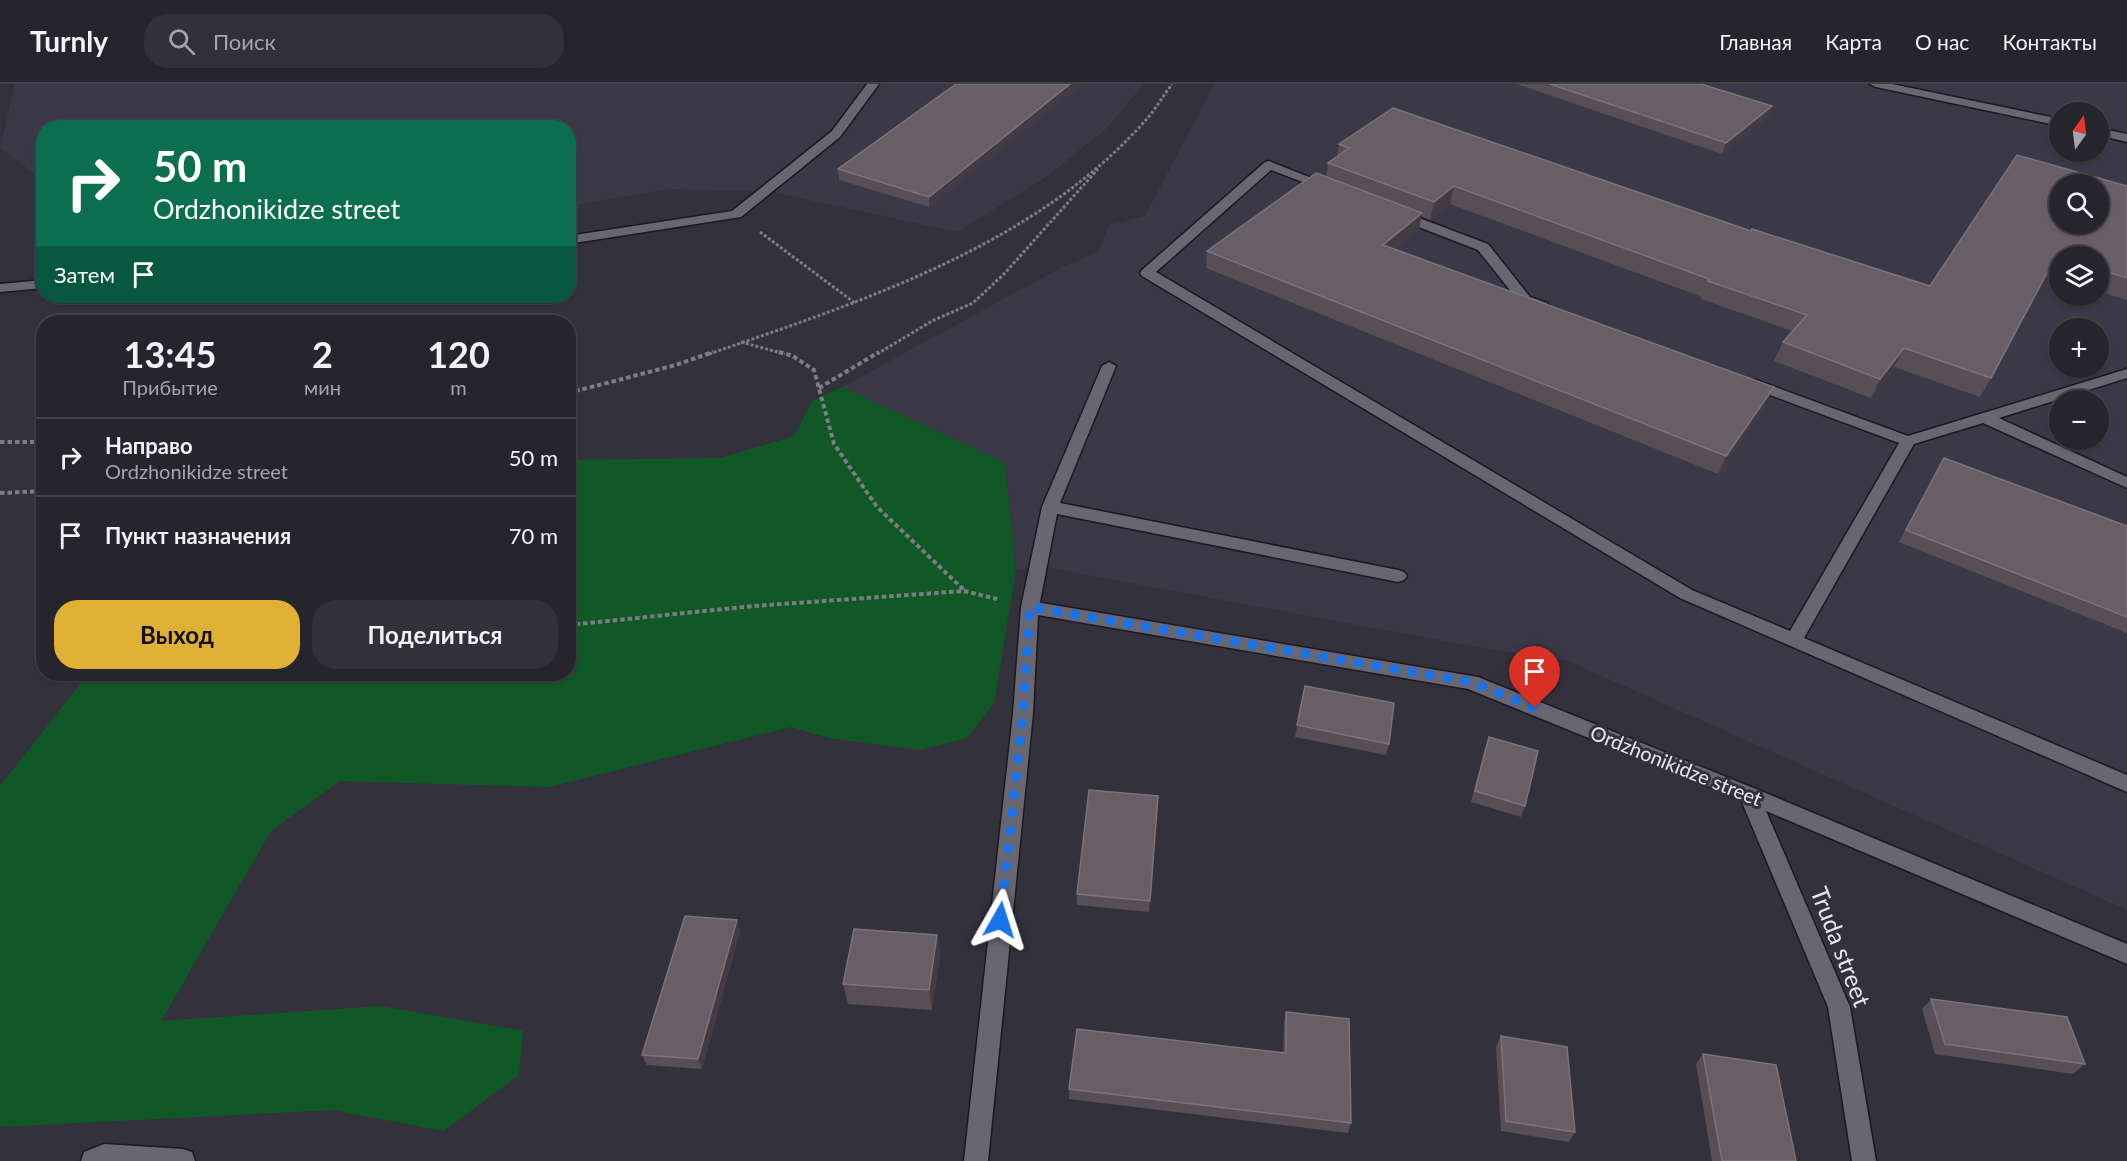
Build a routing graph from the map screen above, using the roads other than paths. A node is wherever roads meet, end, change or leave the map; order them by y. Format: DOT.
graph roads {
  1 [pos="873,84"];
  2 [pos="1876,84"];
  3 [pos="2049,121"];
  4 [pos="2109,134"];
  5 [pos="2127,138"];
  6 [pos="1344,194"];
  7 [pos="1387,210"];
  8 [pos="576,239"];
  9 [pos="36,285"];
  10 [pos="0,288"];
  11 [pos="1558,312"];
  12 [pos="1109,366"];
  13 [pos="2127,373"];
  14 [pos="1733,376"];
  15 [pos="1984,417"];
  16 [pos="1908,441"];
  17 [pos="2127,483"];
  18 [pos="1050,507"];
  19 [pos="1398,576"];
  20 [pos="1030,607"];
  21 [pos="1794,640"];
  22 [pos="2127,784"];
  23 [pos="1749,795"];
  24 [pos="2127,954"];
  25 [pos="93,1161"];
  26 [pos="183,1161"];
  27 [pos="976,1161"];
  28 [pos="1864,1161"];
  1 -- 8 [label="street"];
  2 -- 3 [label="street"];
  4 -- 5 [label="street"];
  6 -- 21 [label="street"];
  7 -- 11 [label="street"];
  9 -- 10 [label="street"];
  12 -- 18 [label="street"];
  13 -- 15 [label="street"];
  14 -- 16 [label="street"];
  15 -- 16 [label="street"];
  15 -- 17 [label="street"];
  16 -- 21 [label="street"];
  18 -- 19 [label="street"];
  18 -- 20 [label="street"];
  20 -- 23 [label="street, Ordzhonikidze street"];
  20 -- 27 [label="street"];
  21 -- 22 [label="street"];
  23 -- 24 [label="street, Ordzhonikidze street"];
  23 -- 28 [label="street, Truda street"];
  25 -- 26 [label="street"];
}
